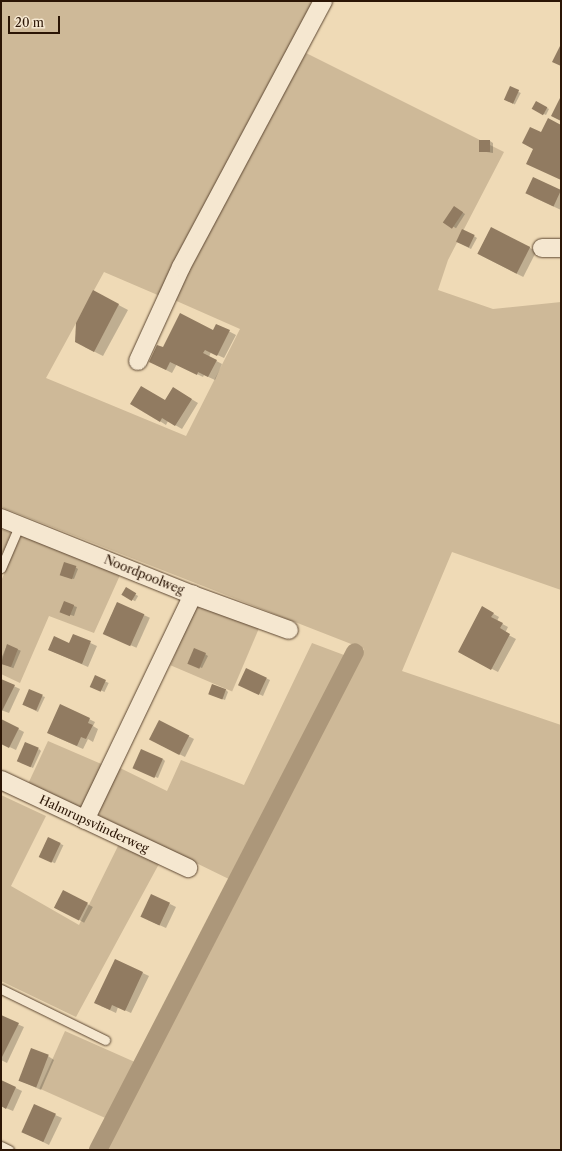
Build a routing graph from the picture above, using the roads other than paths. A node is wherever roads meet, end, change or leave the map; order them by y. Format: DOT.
graph roads {
  1 [pos="323,1"];
  2 [pos="542,248"];
  3 [pos="561,248"];
  4 [pos="138,361"];
  5 [pos="1,518"];
  6 [pos="19,526"];
  7 [pos="1,568"];
  8 [pos="193,595"];
  9 [pos="288,630"];
  10 [pos="1,780"];
  11 [pos="85,820"];
  12 [pos="188,868"];
  13 [pos="1,989"];
  14 [pos="105,1040"];
  15 [pos="1,1146"];
  16 [pos="9,1150"];
  1 -- 4 [label="street"];
  2 -- 3 [label="street"];
  5 -- 6 [label="street, Noordpoolweg"];
  6 -- 7 [label="lane"];
  6 -- 8 [label="street, Noordpoolweg"];
  8 -- 9 [label="street, Noordpoolweg"];
  8 -- 11 [label="street"];
  10 -- 11 [label="street, Halmrupsvlinderweg"];
  11 -- 12 [label="street, Halmrupsvlinderweg"];
  13 -- 14 [label="lane"];
  15 -- 16 [label="lane"];
}
